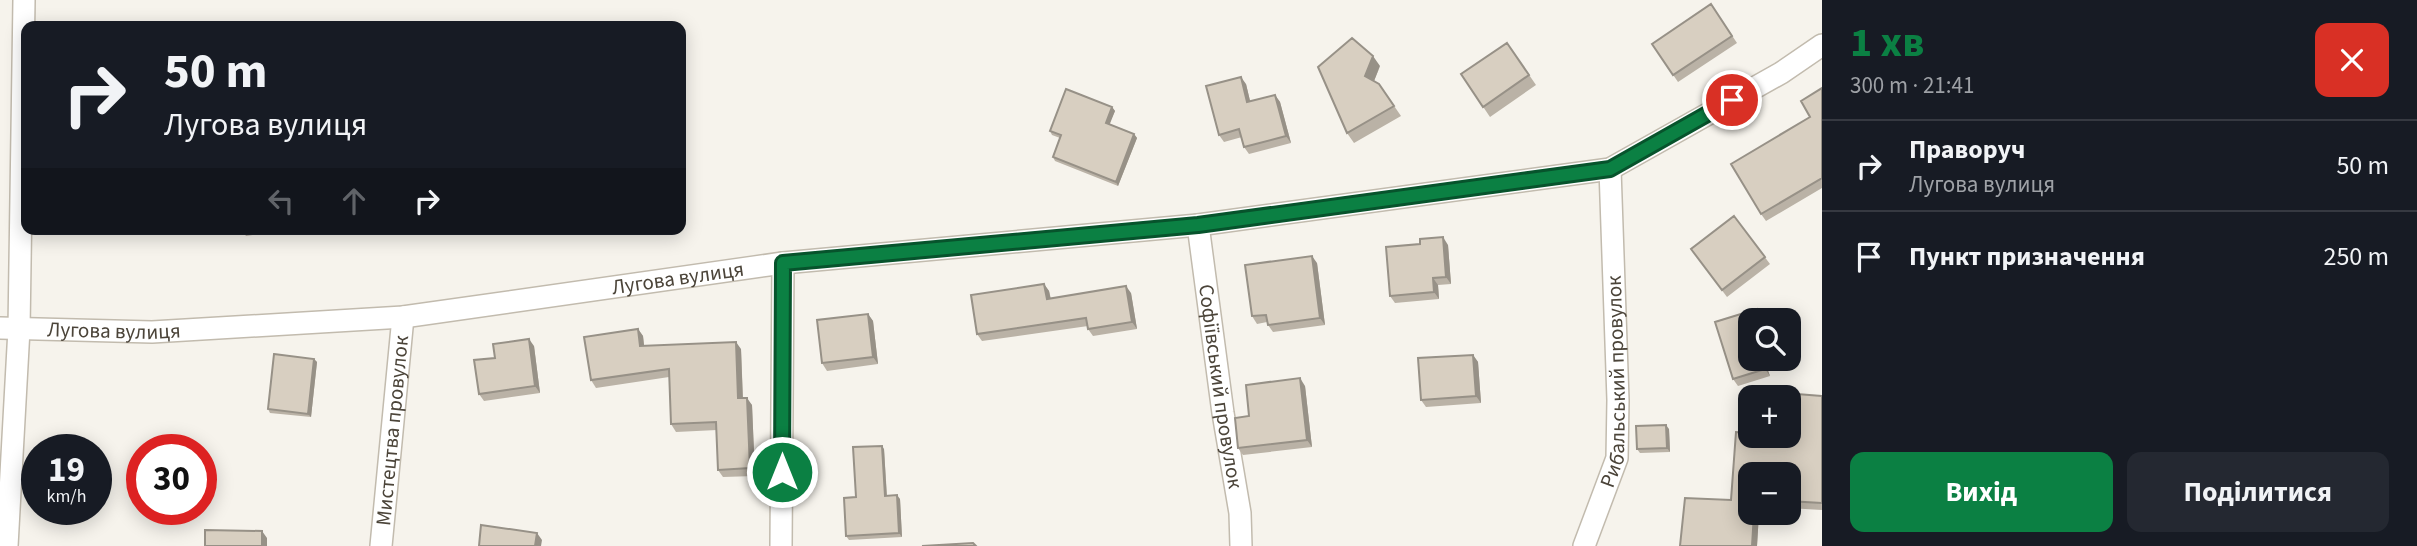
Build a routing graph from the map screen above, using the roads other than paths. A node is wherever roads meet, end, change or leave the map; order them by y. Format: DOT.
graph roads {
  1 [pos="24,0"];
  2 [pos="23,21"];
  3 [pos="1822,46"];
  4 [pos="21,66"];
  5 [pos="1610,169"];
  6 [pos="1198,225"];
  7 [pos="783,263"];
  8 [pos="403,317"];
  9 [pos="9,329"];
  10 [pos="7,546"];
  11 [pos="381,546"];
  12 [pos="781,546"];
  13 [pos="1241,546"];
  14 [pos="1584,546"];
  1 -- 2 [label="street"];
  3 -- 5 [label="street, Лугова вулиця"];
  4 -- 9 [label="street"];
  5 -- 6 [label="street, Лугова вулиця"];
  5 -- 14 [label="street, Рибальський провулок"];
  6 -- 7 [label="street, Лугова вулиця"];
  6 -- 13 [label="street, Софіївський провулок"];
  7 -- 8 [label="street, Лугова вулиця"];
  7 -- 12 [label="street"];
  8 -- 9 [label="street, Лугова вулиця"];
  8 -- 11 [label="street, Мистецтва провулок"];
  9 -- 10 [label="street"];
}
